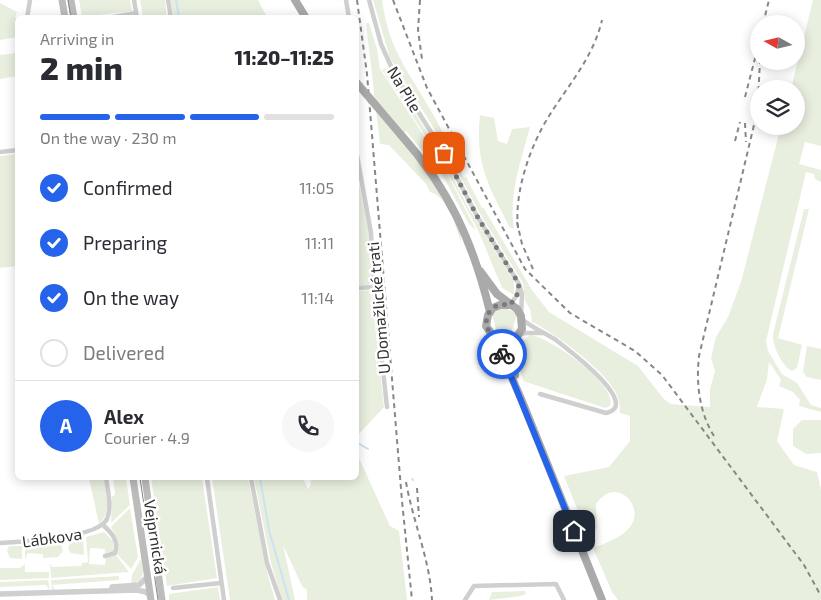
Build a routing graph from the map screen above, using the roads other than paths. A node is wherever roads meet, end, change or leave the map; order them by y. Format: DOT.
graph roads {
  1 [pos="30,0"];
  2 [pos="62,0"];
  3 [pos="71,0"];
  4 [pos="134,0"];
  5 [pos="168,0"];
  6 [pos="295,0"];
  7 [pos="346,0"];
  8 [pos="369,0"];
  9 [pos="28,15"];
  10 [pos="64,15"];
  11 [pos="74,15"];
  12 [pos="136,15"];
  13 [pos="170,15"];
  14 [pos="304,15"];
  15 [pos="348,15"];
  16 [pos="359,85"];
  17 [pos="15,150"];
  18 [pos="0,152"];
  19 [pos="359,184"];
  20 [pos="478,267"];
  21 [pos="519,284"];
  22 [pos="374,287"];
  23 [pos="359,288"];
  24 [pos="509,305"];
  25 [pos="490,312"];
  26 [pos="522,318"];
  27 [pos="544,333"];
  28 [pos="515,337"];
  29 [pos="494,338"];
  30 [pos="540,394"];
  31 [pos="522,400"];
  32 [pos="387,407"];
  33 [pos="106,480"];
  34 [pos="133,480"];
  35 [pos="145,480"];
  36 [pos="207,480"];
  37 [pos="252,480"];
  38 [pos="103,525"];
  39 [pos="0,542"];
  40 [pos="105,556"];
  41 [pos="147,578"];
  42 [pos="158,578"];
  43 [pos="222,582"];
  44 [pos="173,588"];
  45 [pos="57,593"];
  46 [pos="0,594"];
  47 [pos="151,599"];
  48 [pos="162,600"];
  49 [pos="224,600"];
  50 [pos="280,600"];
  51 [pos="465,600"];
  52 [pos="564,600"];
  53 [pos="602,600"];
  1 -- 9 [label="street"];
  2 -- 10 [label="main road"];
  3 -- 11 [label="main road"];
  4 -- 12 [label="street"];
  5 -- 13 [label="street"];
  6 -- 14 [label="main road"];
  7 -- 15 [label="street"];
  8 -- 21 [label="street, Na Pile"];
  16 -- 20 [label="main road, bridge"];
  17 -- 18 [label="street"];
  19 -- 22 [label="street, U Domažlické trati"];
  20 -- 24 [label="main road"];
  20 -- 25 [label="main road"];
  21 -- 24 [label="street"];
  21 -- 26 [label="street"];
  22 -- 23 [label="street"];
  22 -- 32 [label="street, U Domažlické trati"];
  24 -- 25 [label="main road"];
  24 -- 26 [label="main road"];
  25 -- 29 [label="main road"];
  26 -- 27 [label="street"];
  26 -- 28 [label="main road"];
  27 -- 28 [label="street"];
  27 -- 30 [label="street"];
  28 -- 29 [label="main road"];
  28 -- 31 [label="main road"];
  29 -- 31 [label="main road"];
  31 -- 53 [label="main road"];
  33 -- 38 [label="street, Lábkova"];
  34 -- 41 [label="main road, Vejprnická"];
  35 -- 42 [label="main road, Vejprnická"];
  36 -- 43 [label="street"];
  37 -- 50 [label="street"];
  38 -- 39 [label="street, Lábkova"];
  38 -- 40 [label="street, Lábkova"];
  41 -- 42 [label="street"];
  41 -- 45 [label="street"];
  41 -- 47 [label="main road, Vejprnická"];
  42 -- 48 [label="main road, Vejprnická"];
  43 -- 44 [label="street"];
  43 -- 49 [label="street"];
  45 -- 46 [label="street"];
  45 -- 47 [label="street"];
  51 -- 52 [label="street"];
}
